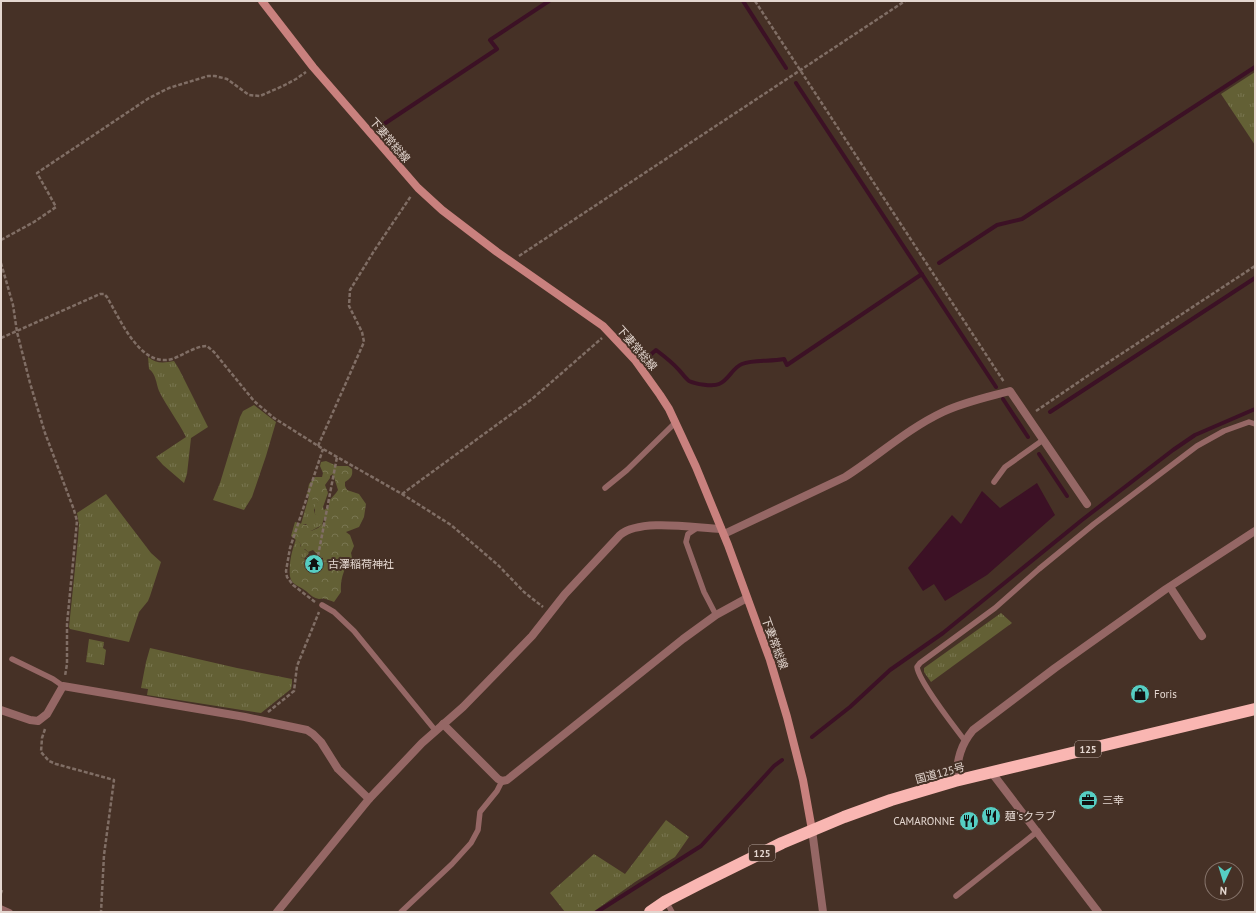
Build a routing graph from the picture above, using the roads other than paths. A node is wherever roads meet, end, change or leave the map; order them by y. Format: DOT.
graph roads {
  1 [pos="262,1"];
  2 [pos="676,422"];
  3 [pos="1255,424"];
  4 [pos="1043,440"];
  5 [pos="994,482"];
  6 [pos="605,488"];
  7 [pos="1086,504"];
  8 [pos="697,528"];
  9 [pos="1255,531"];
  10 [pos="723,532"];
  11 [pos="1170,587"];
  12 [pos="747,598"];
  13 [pos="322,605"];
  14 [pos="716,615"];
  15 [pos="1202,636"];
  16 [pos="12,658"];
  17 [pos="63,686"];
  18 [pos="1255,709"];
  19 [pos="1,710"];
  20 [pos="443,724"];
  21 [pos="435,730"];
  22 [pos="965,741"];
  23 [pos="992,773"];
  24 [pos="502,781"];
  25 [pos="955,781"];
  26 [pos="369,799"];
  27 [pos="812,830"];
  28 [pos="1038,832"];
  29 [pos="956,896"];
  30 [pos="669,907"];
  31 [pos="1,908"];
  32 [pos="10,912"];
  33 [pos="277,912"];
  34 [pos="401,912"];
  35 [pos="650,912"];
  36 [pos="823,912"];
  37 [pos="1098,912"];
  1 -- 2 [label="main road, 下妻常総線"];
  2 -- 6 [label="lane"];
  2 -- 10 [label="main road, 下妻常総線"];
  3 -- 22 [label="lane"];
  4 -- 5 [label="lane"];
  4 -- 7 [label="street"];
  4 -- 10 [label="street"];
  8 -- 10 [label="street"];
  8 -- 14 [label="lane"];
  8 -- 20 [label="street"];
  9 -- 11 [label="street"];
  10 -- 12 [label="main road, 下妻常総線"];
  11 -- 15 [label="street"];
  11 -- 22 [label="street"];
  12 -- 14 [label="street"];
  12 -- 27 [label="main road, 下妻常総線"];
  13 -- 21 [label="lane"];
  14 -- 24 [label="street"];
  16 -- 17 [label="lane"];
  17 -- 19 [label="street"];
  17 -- 26 [label="street"];
  18 -- 23 [label="highway, 国道125号 / 125"];
  20 -- 21 [label="street"];
  20 -- 24 [label="street"];
  21 -- 26 [label="street"];
  22 -- 25 [label="street"];
  23 -- 25 [label="highway, 国道125号 / 125"];
  23 -- 28 [label="street"];
  24 -- 34 [label="lane"];
  25 -- 27 [label="highway, 国道125号 / 125"];
  26 -- 33 [label="street"];
  27 -- 30 [label="highway, 国道125号 / 125"];
  27 -- 36 [label="street"];
  28 -- 29 [label="lane"];
  28 -- 37 [label="street"];
  30 -- 35 [label="highway, 国道125号 / 125"];
  31 -- 32 [label="lane"];
}
